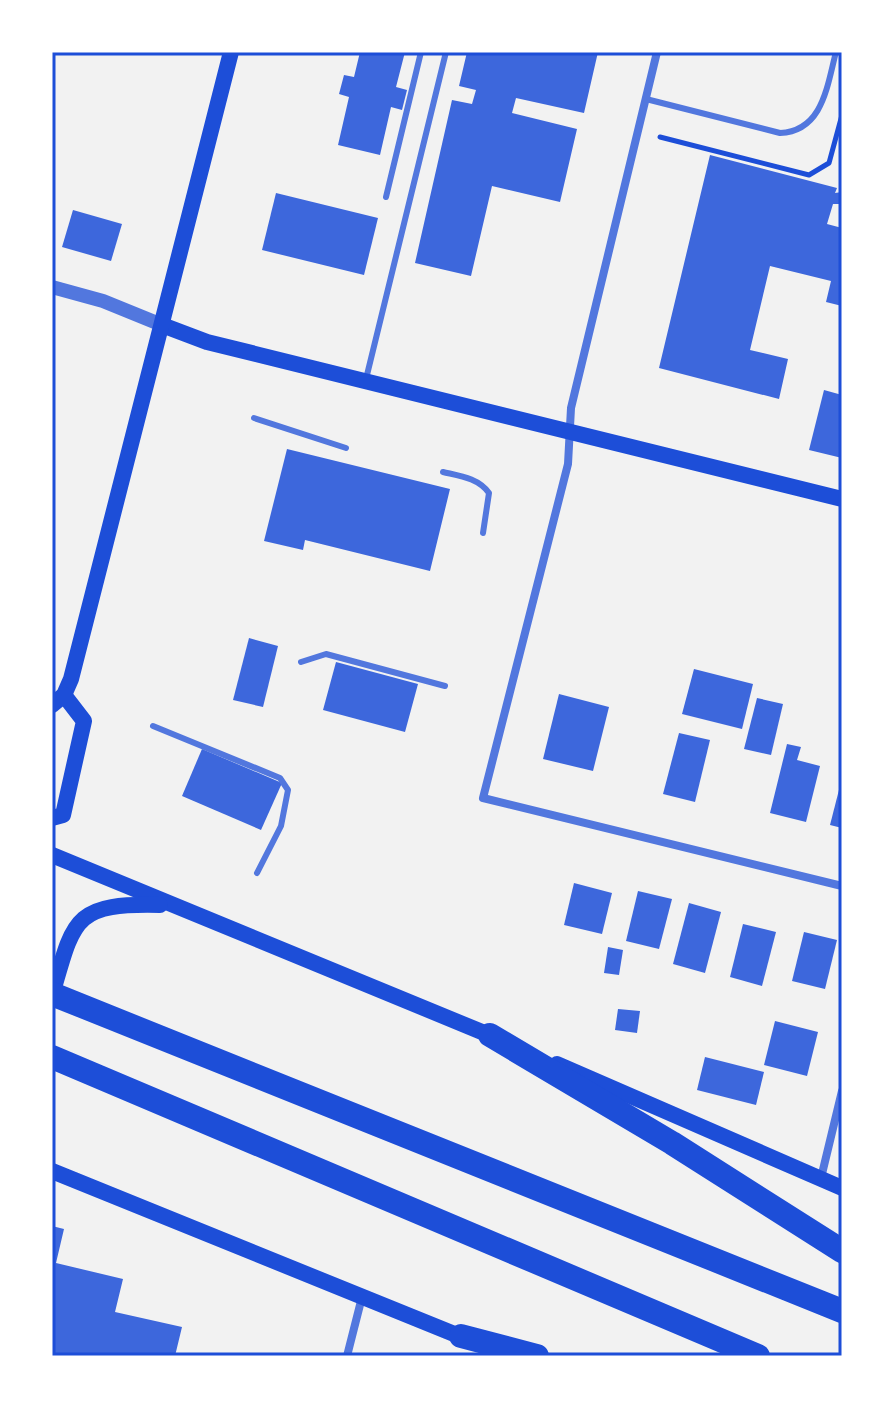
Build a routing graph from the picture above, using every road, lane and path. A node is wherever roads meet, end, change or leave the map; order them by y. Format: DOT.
graph roads {
  1 [pos="231,52"];
  2 [pos="421,52"];
  3 [pos="446,52"];
  4 [pos="657,52"];
  5 [pos="836,52"];
  6 [pos="646,99"];
  7 [pos="842,115"];
  8 [pos="660,137"];
  9 [pos="386,197"];
  10 [pos="52,287"];
  11 [pos="162,325"];
  12 [pos="365,381"];
  13 [pos="254,418"];
  14 [pos="570,432"];
  15 [pos="346,448"];
  16 [pos="443,472"];
  17 [pos="842,499"];
  18 [pos="483,533"];
  19 [pos="301,662"];
  20 [pos="445,686"];
  21 [pos="58,700"];
  22 [pos="153,726"];
  23 [pos="52,818"];
  24 [pos="52,855"];
  25 [pos="257,873"];
  26 [pos="842,886"];
  27 [pos="170,905"];
  28 [pos="52,994"];
  29 [pos="490,1035"];
  30 [pos="52,1057"];
  31 [pos="842,1091"];
  32 [pos="52,1158"];
  33 [pos="52,1171"];
  34 [pos="821,1178"];
  35 [pos="842,1188"];
  36 [pos="119,1198"];
  37 [pos="842,1251"];
  38 [pos="362,1297"];
  39 [pos="842,1311"];
  40 [pos="461,1336"];
  41 [pos="347,1356"];
  42 [pos="506,1356"];
  43 [pos="537,1356"];
  44 [pos="758,1356"];
  1 -- 11 [label="main road"];
  2 -- 9 [label="lane"];
  3 -- 12 [label="lane"];
  4 -- 6 [label="street"];
  5 -- 6 [label="lane"];
  6 -- 14 [label="street"];
  7 -- 8 [label="path"];
  10 -- 11 [label="street"];
  11 -- 12 [label="main road"];
  11 -- 21 [label="main road"];
  12 -- 14 [label="main road"];
  13 -- 15 [label="lane"];
  14 -- 17 [label="main road"];
  14 -- 26 [label="street"];
  16 -- 18 [label="lane"];
  19 -- 20 [label="lane"];
  21 -- 23 [label="main road"];
  22 -- 25 [label="lane"];
  24 -- 27 [label="main road"];
  27 -- 28 [label="main road"];
  27 -- 29 [label="main road"];
  28 -- 39 [label="highway"];
  29 -- 34 [label="main road"];
  29 -- 37 [label="highway"];
  30 -- 44 [label="highway"];
  31 -- 34 [label="street"];
  32 -- 36 [label="main road"];
  33 -- 36 [label="main road"];
  34 -- 35 [label="main road"];
  36 -- 38 [label="main road"];
  38 -- 40 [label="main road"];
  38 -- 41 [label="street"];
  40 -- 42 [label="main road"];
  40 -- 43 [label="highway"];
}
